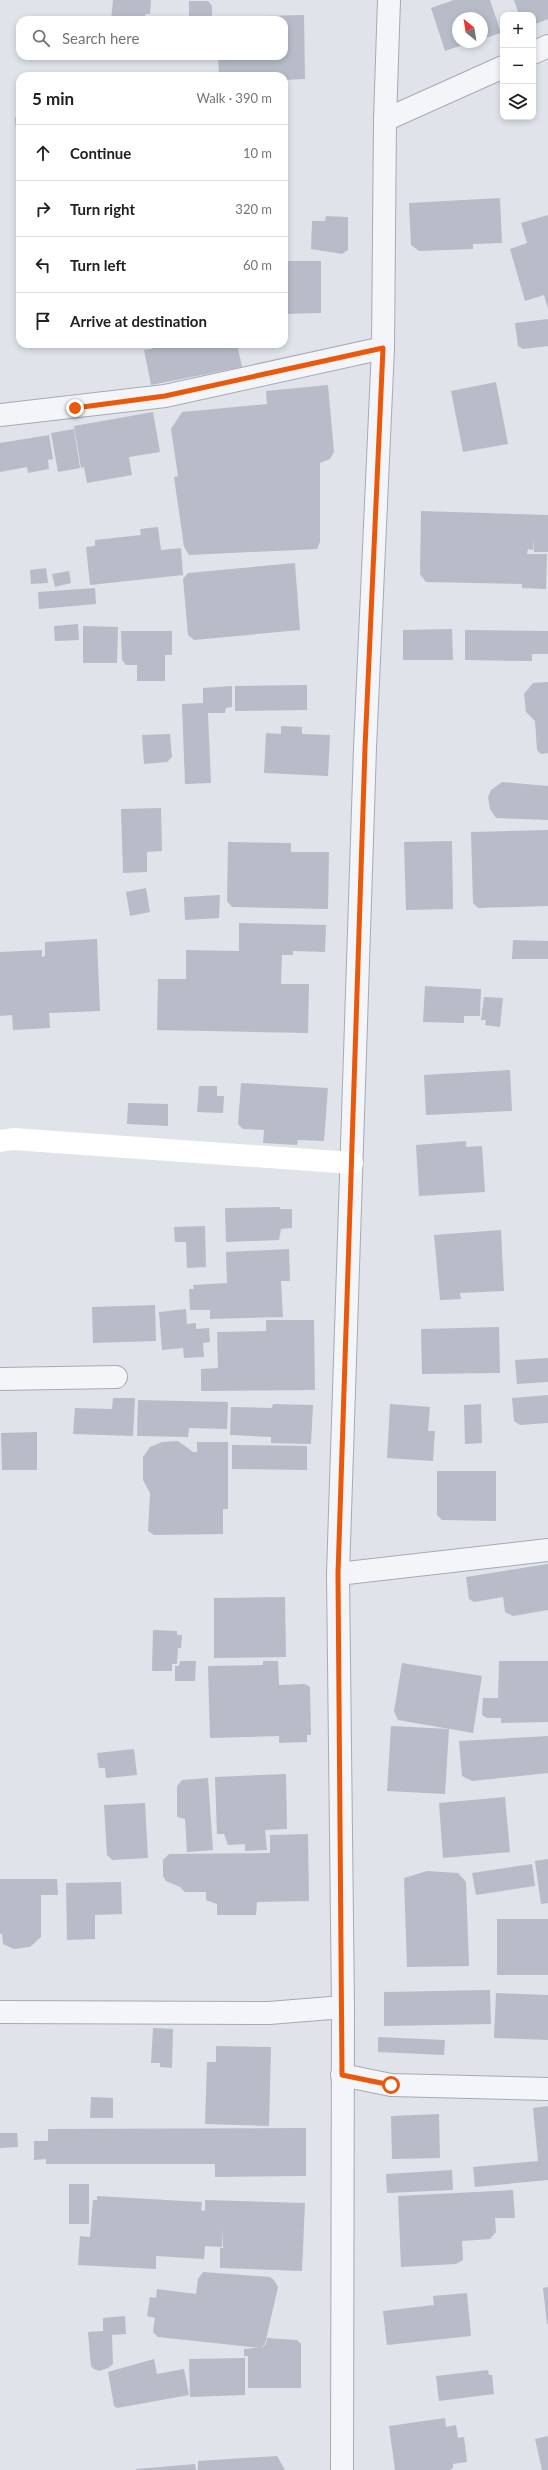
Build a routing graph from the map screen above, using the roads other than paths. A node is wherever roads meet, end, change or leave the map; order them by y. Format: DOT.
graph roads {
  1 [pos="389,0"];
  2 [pos="548,46"];
  3 [pos="536,52"];
  4 [pos="500,68"];
  5 [pos="386,120"];
  6 [pos="383,348"];
  7 [pos="0,415"];
  8 [pos="0,1141"];
  9 [pos="352,1163"];
  10 [pos="116,1377"];
  11 [pos="0,1379"];
  12 [pos="548,1550"];
  13 [pos="338,1574"];
  14 [pos="343,2007"];
  15 [pos="0,2012"];
  16 [pos="342,2075"];
  17 [pos="548,2089"];
  18 [pos="342,2470"];
  1 -- 5 [label="street"];
  2 -- 3 [label="street"];
  4 -- 5 [label="street"];
  5 -- 6 [label="street"];
  6 -- 7 [label="street"];
  6 -- 9 [label="street"];
  8 -- 9 [label="street"];
  9 -- 13 [label="street"];
  10 -- 11 [label="street"];
  12 -- 13 [label="street"];
  13 -- 14 [label="street"];
  14 -- 15 [label="street"];
  14 -- 16 [label="street"];
  16 -- 17 [label="street"];
  16 -- 18 [label="street"];
}
